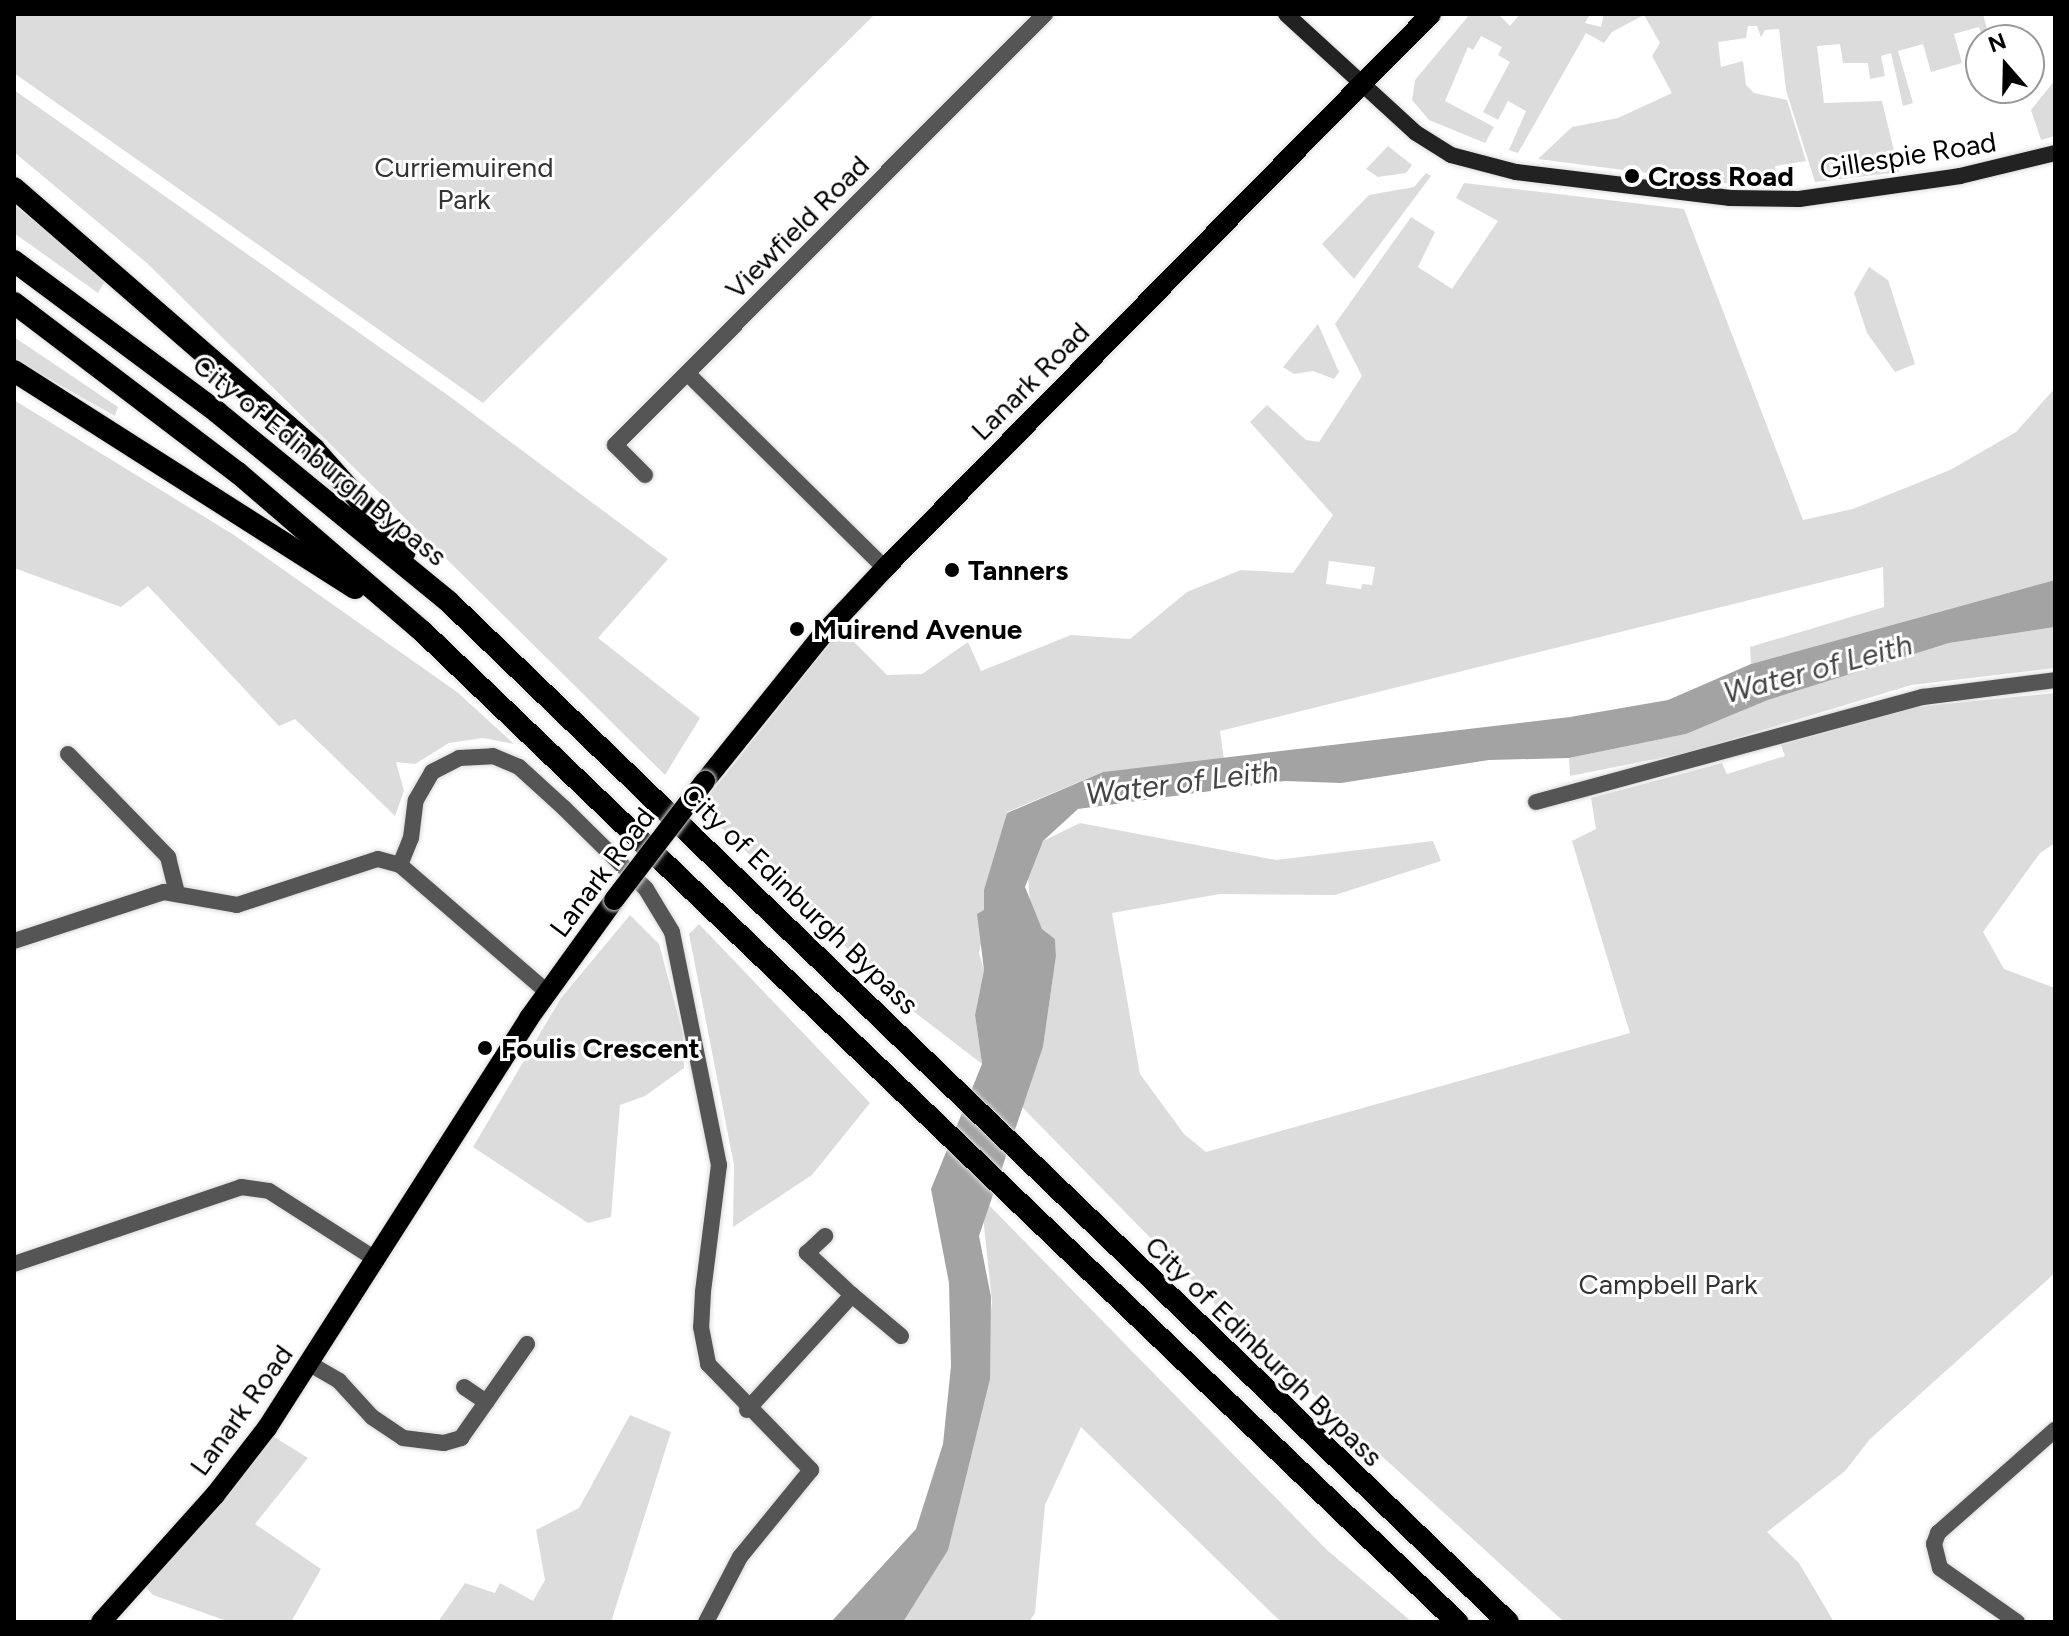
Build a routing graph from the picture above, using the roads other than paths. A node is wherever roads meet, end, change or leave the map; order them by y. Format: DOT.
graph roads {
  1 [pos="1045,14"];
  2 [pos="1286,14"];
  3 [pos="1431,14"];
  4 [pos="1363,89"];
  5 [pos="2055,153"];
  6 [pos="14,188"];
  7 [pos="14,261"];
  8 [pos="14,303"];
  9 [pos="14,371"];
  10 [pos="688,374"];
  11 [pos="645,475"];
  12 [pos="885,568"];
  13 [pos="449,602"];
  14 [pos="423,632"];
  15 [pos="2055,680"];
  16 [pos="68,754"];
  17 [pos="1536,802"];
  18 [pos="400,865"];
  19 [pos="177,892"];
  20 [pos="14,941"];
  21 [pos="547,992"];
  22 [pos="825,1236"];
  23 [pos="377,1260"];
  24 [pos="14,1264"];
  25 [pos="852,1295"];
  26 [pos="901,1336"];
  27 [pos="527,1344"];
  28 [pos="310,1364"];
  29 [pos="464,1387"];
  30 [pos="486,1402"];
  31 [pos="747,1410"];
  32 [pos="2055,1430"];
  33 [pos="101,1622"];
  34 [pos="706,1622"];
  35 [pos="1457,1622"];
  36 [pos="1508,1622"];
  37 [pos="2017,1622"];
  1 -- 10 [label="street, Viewfield Road"];
  2 -- 4 [label="main road, Gillespie Road"];
  3 -- 4 [label="main road, Lanark Road"];
  4 -- 5 [label="main road, Gillespie Road"];
  4 -- 12 [label="main road, Lanark Road"];
  6 -- 13 [label="highway"];
  7 -- 13 [label="highway, City of Edinburgh Bypass"];
  8 -- 14 [label="highway"];
  9 -- 14 [label="highway"];
  10 -- 11 [label="street, Viewfield Road"];
  10 -- 12 [label="street"];
  12 -- 21 [label="main road, Lanark Road, bridge"];
  13 -- 36 [label="highway, City of Edinburgh Bypass"];
  14 -- 35 [label="highway"];
  15 -- 17 [label="street"];
  16 -- 19 [label="street"];
  18 -- 19 [label="street"];
  18 -- 21 [label="street"];
  18 -- 31 [label="street"];
  19 -- 20 [label="street"];
  21 -- 23 [label="main road, Lanark Road"];
  22 -- 25 [label="street"];
  23 -- 24 [label="street"];
  23 -- 28 [label="main road, Lanark Road"];
  25 -- 26 [label="street"];
  25 -- 31 [label="street"];
  27 -- 30 [label="street"];
  28 -- 30 [label="street"];
  28 -- 33 [label="main road, Lanark Road"];
  29 -- 30 [label="street"];
  31 -- 34 [label="street"];
  32 -- 37 [label="street"];
}
